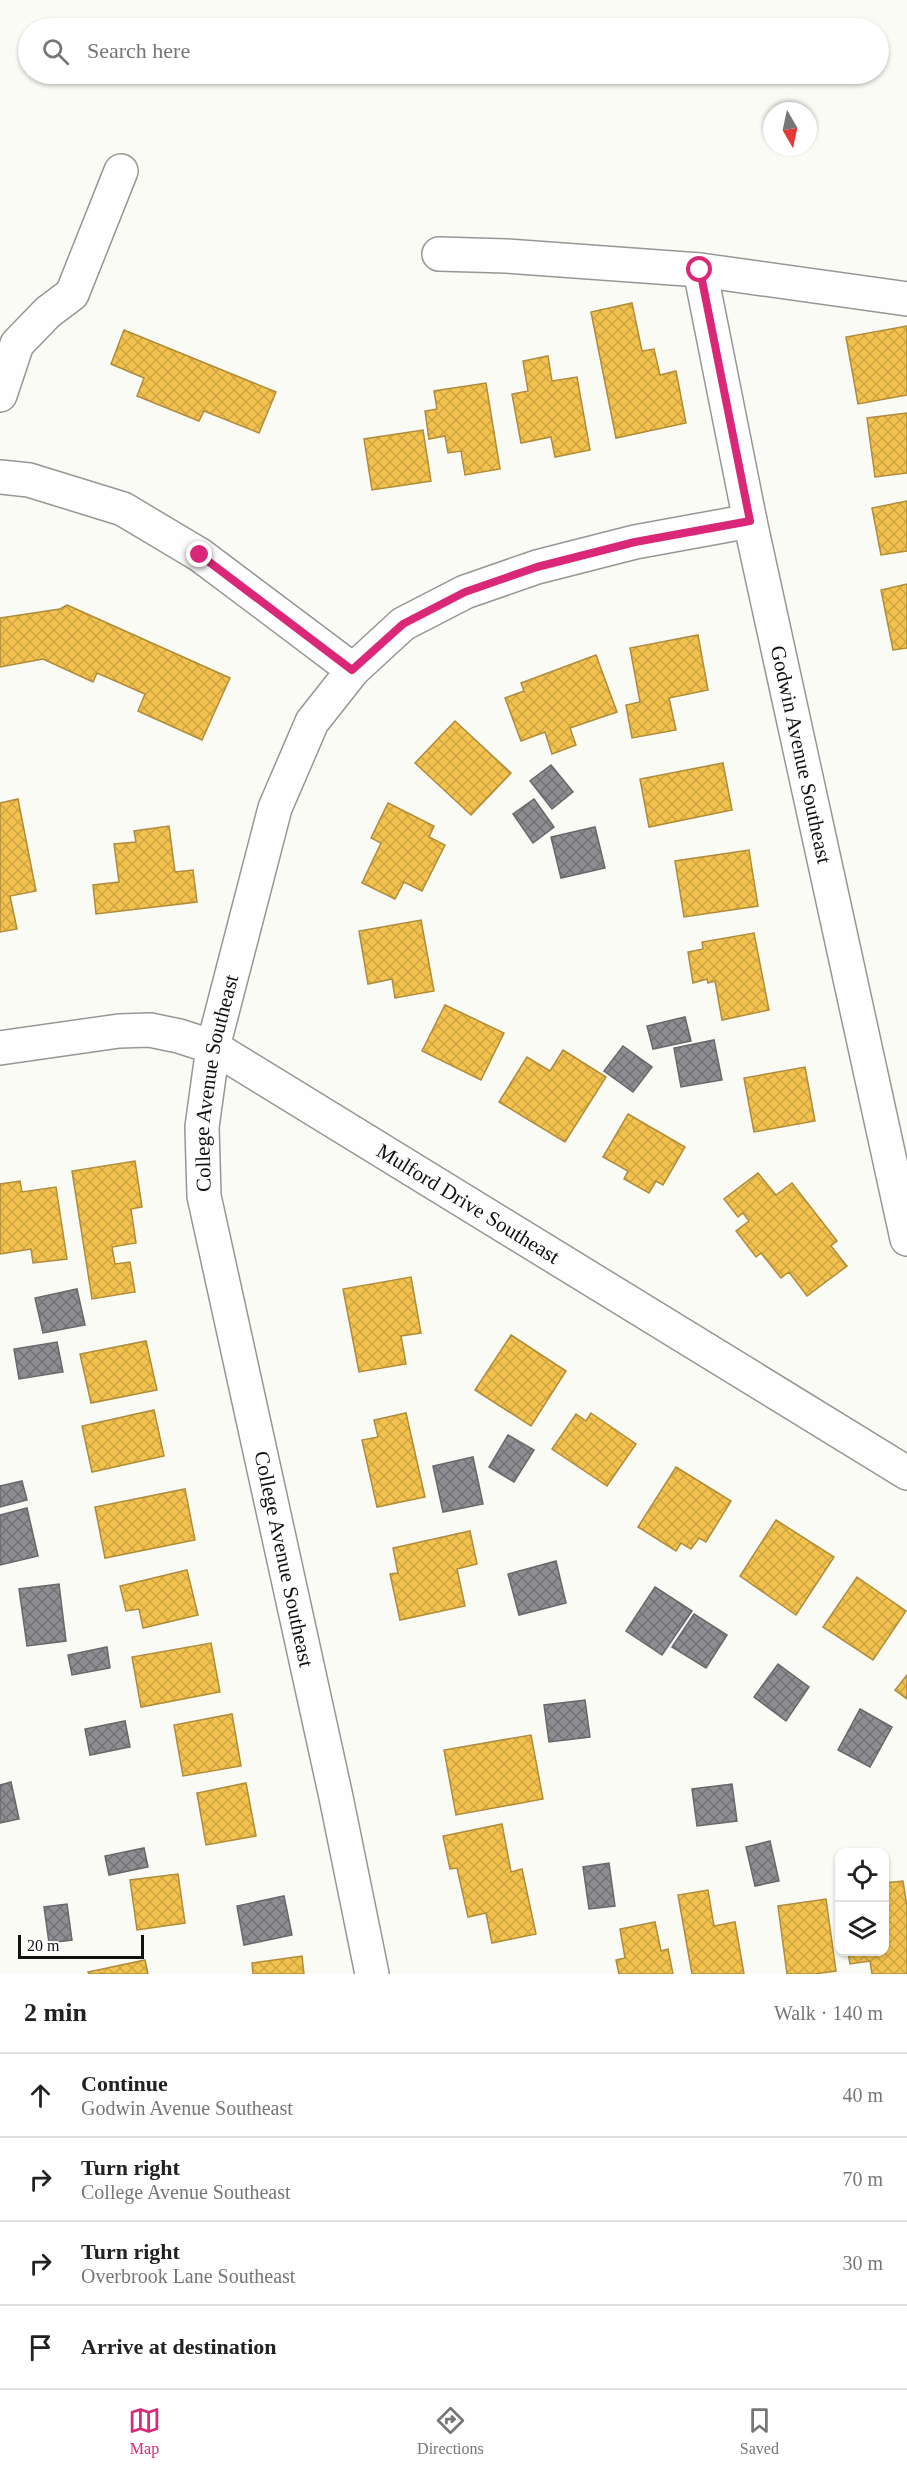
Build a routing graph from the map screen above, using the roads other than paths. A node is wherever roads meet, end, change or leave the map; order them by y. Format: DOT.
graph roads {
  1 [pos="121,171"];
  2 [pos="439,254"];
  3 [pos="700,270"];
  4 [pos="907,300"];
  5 [pos="0,395"];
  6 [pos="0,477"];
  7 [pos="750,521"];
  8 [pos="352,670"];
  9 [pos="213,1047"];
  10 [pos="0,1048"];
  11 [pos="907,1239"];
  12 [pos="907,1473"];
  13 [pos="372,1974"];
  1 -- 5 [label="street"];
  2 -- 3 [label="street"];
  3 -- 4 [label="street"];
  3 -- 7 [label="street, Godwin Avenue Southeast"];
  6 -- 8 [label="street"];
  7 -- 8 [label="street, College Avenue Southeast"];
  7 -- 11 [label="street, Godwin Avenue Southeast"];
  8 -- 9 [label="street, College Avenue Southeast"];
  9 -- 10 [label="street, Mulford Drive Southeast"];
  9 -- 12 [label="street, Mulford Drive Southeast"];
  9 -- 13 [label="street, College Avenue Southeast"];
}
